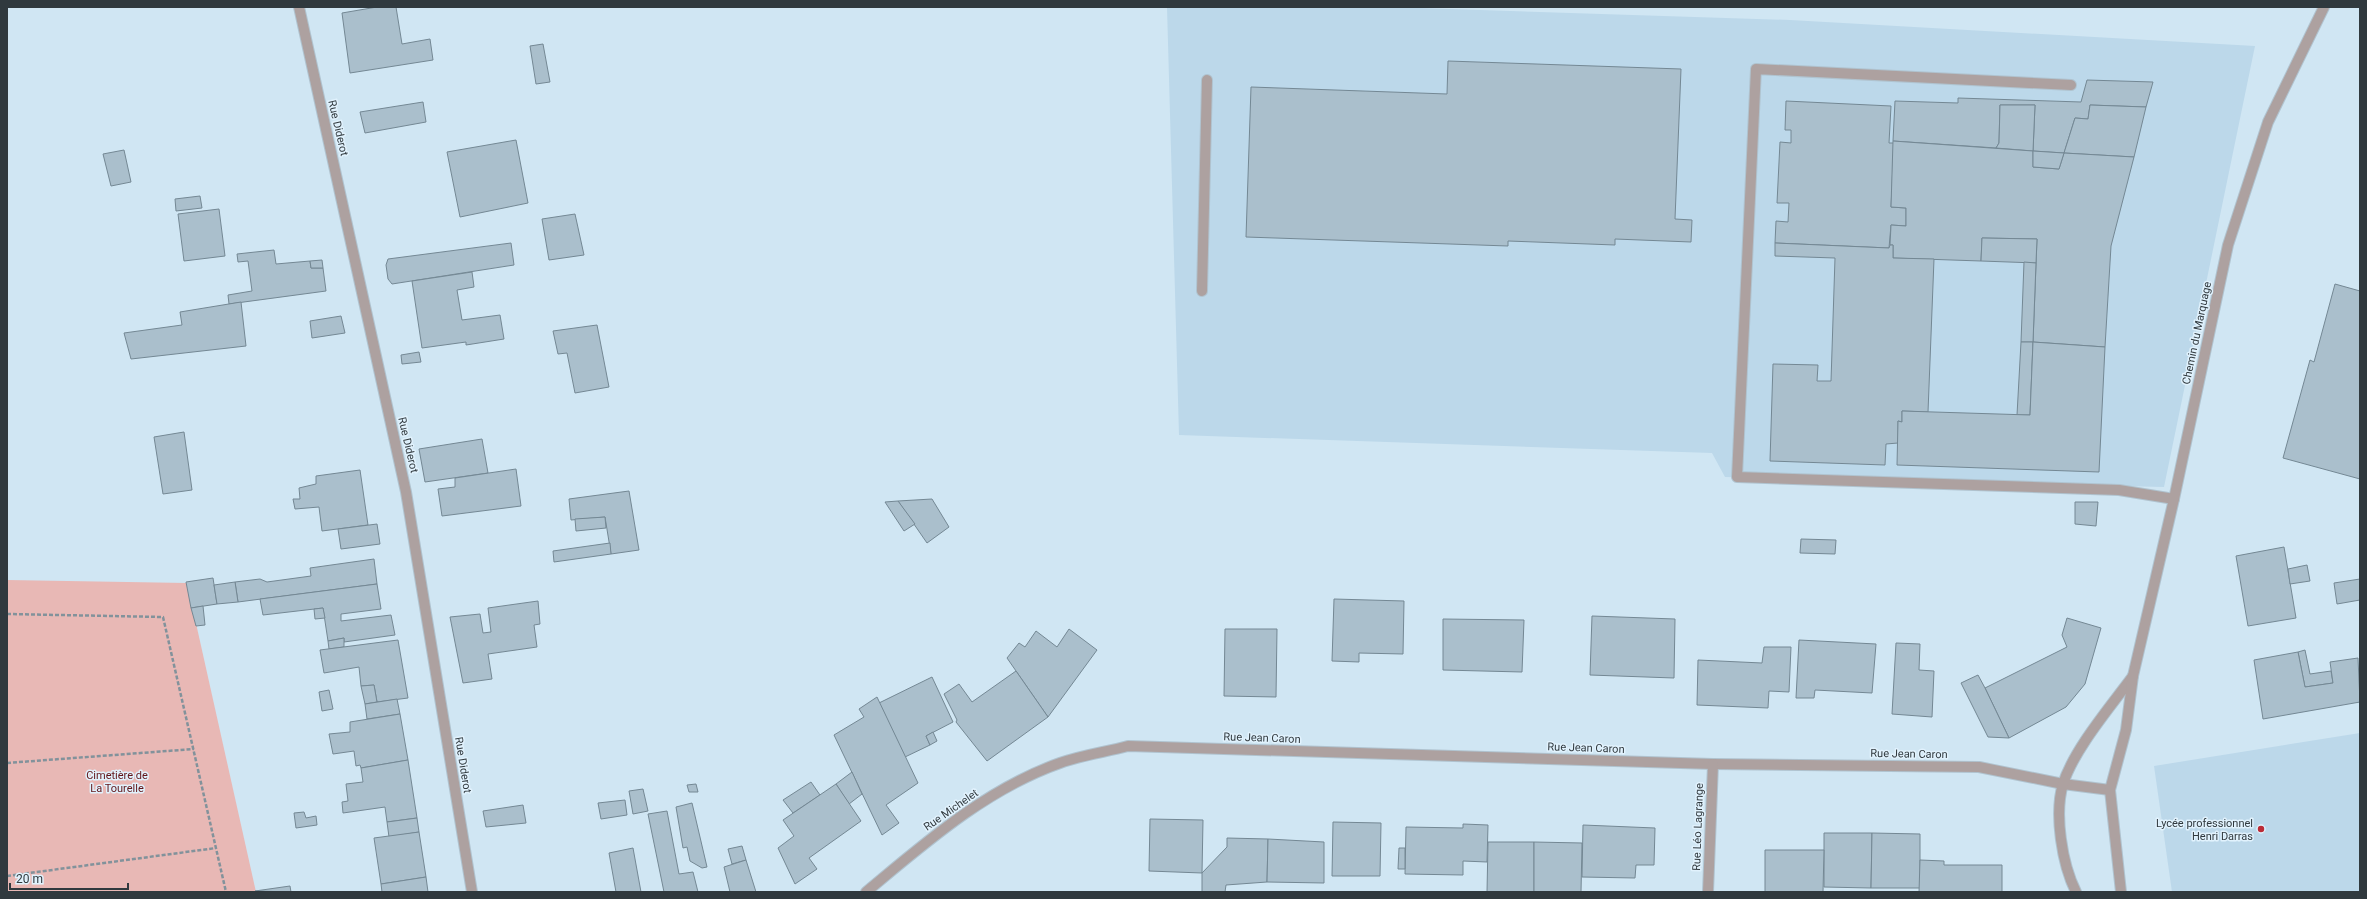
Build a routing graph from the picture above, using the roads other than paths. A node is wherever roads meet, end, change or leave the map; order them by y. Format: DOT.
graph roads {
  1 [pos="299,7"];
  2 [pos="2324,7"];
  3 [pos="1207,80"];
  4 [pos="2071,85"];
  5 [pos="1202,291"];
  6 [pos="2174,499"];
  7 [pos="2133,676"];
  8 [pos="1060,763"];
  9 [pos="1713,764"];
  10 [pos="2063,784"];
  11 [pos="2110,790"];
  12 [pos="472,892"];
  13 [pos="866,892"];
  14 [pos="1708,892"];
  15 [pos="2076,892"];
  16 [pos="2120,892"];
  1 -- 12 [label="street, Rue Diderot"];
  2 -- 6 [label="street, Chemin du Marquage"];
  3 -- 5 [label="street"];
  4 -- 6 [label="street"];
  6 -- 7 [label="street, Chemin du Marquage"];
  7 -- 10 [label="street, Chemin du Marquage"];
  7 -- 11 [label="street, Chemin du Marquage"];
  8 -- 9 [label="street, Rue Jean Caron"];
  8 -- 13 [label="street, Rue Michelet"];
  9 -- 10 [label="street, Rue Jean Caron"];
  9 -- 14 [label="street, Rue Léo Lagrange"];
  10 -- 11 [label="street, Rue Jean Caron"];
  10 -- 15 [label="street, Chemin du Marquage"];
  11 -- 16 [label="street, Chemin du Marquage"];
}
